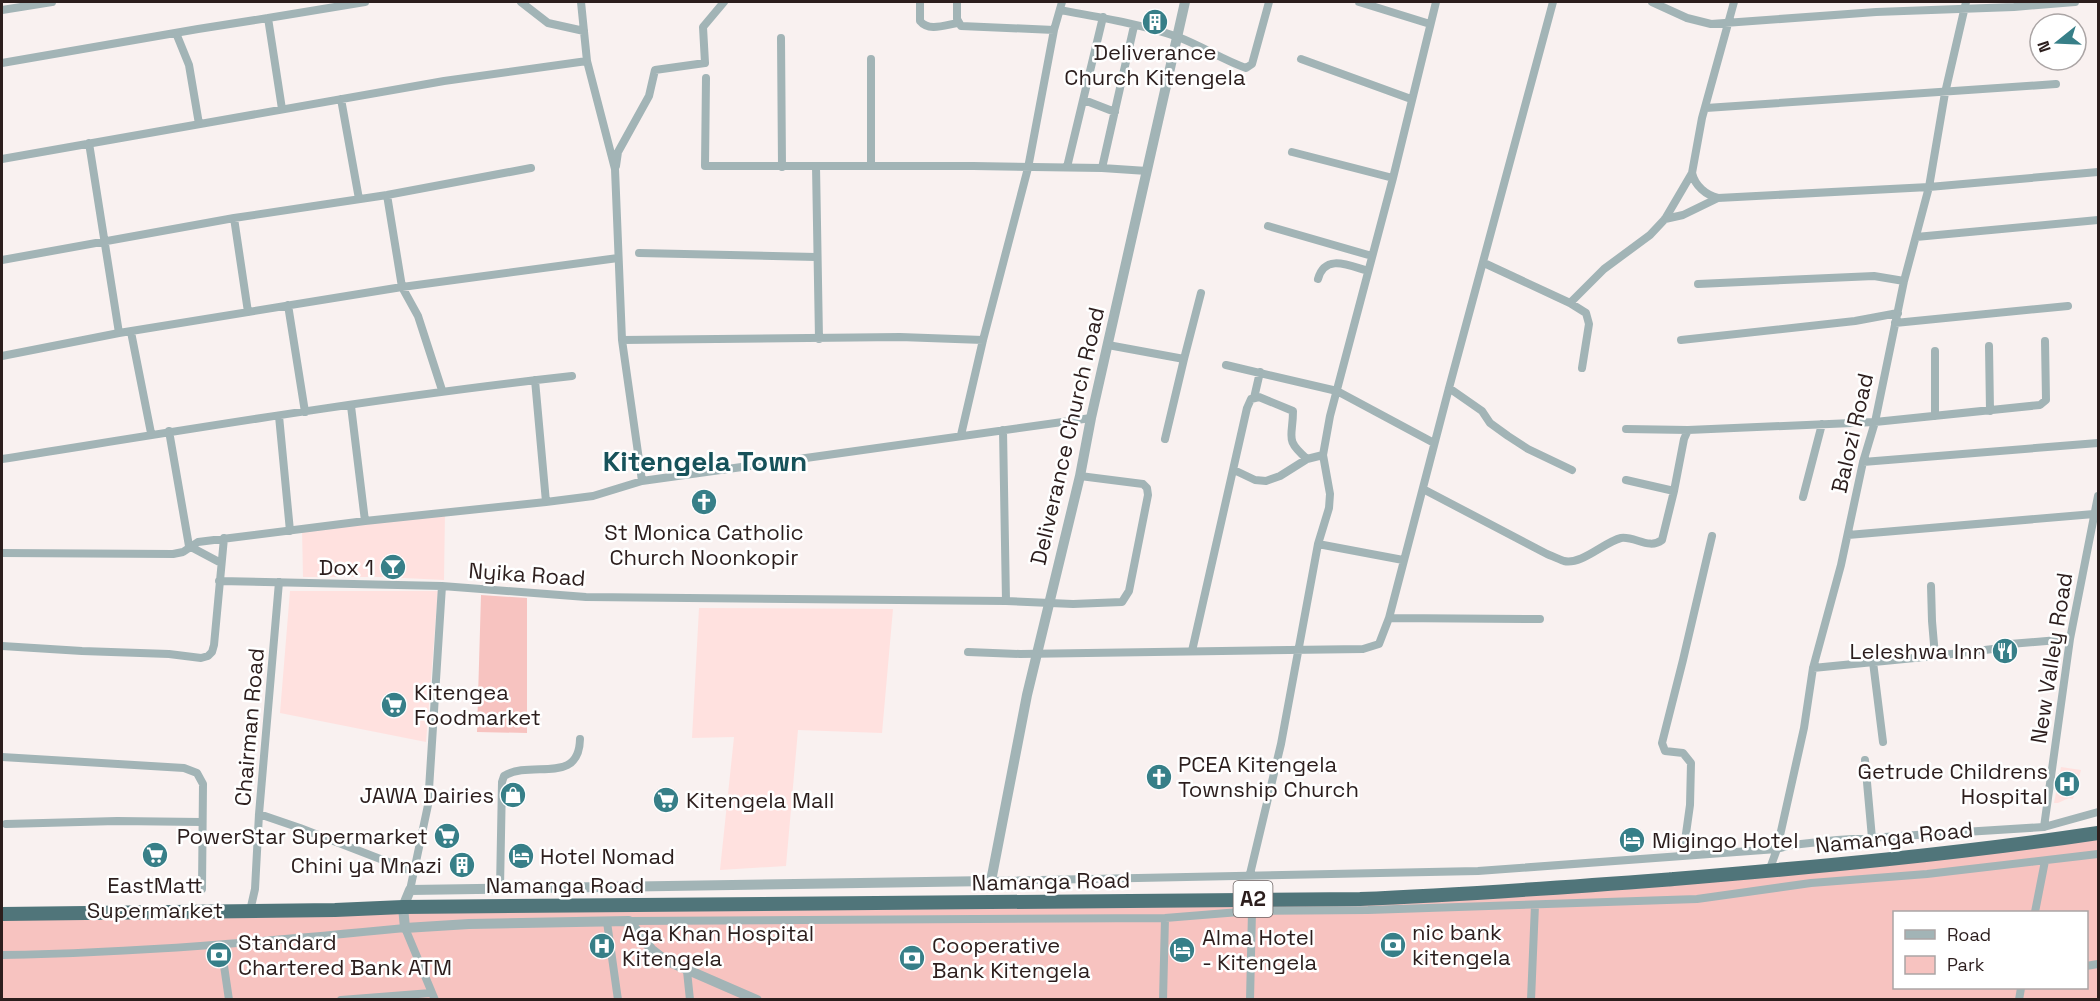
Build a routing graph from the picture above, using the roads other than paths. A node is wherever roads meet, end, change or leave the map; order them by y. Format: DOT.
graph roads {
  1 [pos="52,2"];
  2 [pos="364,2"];
  3 [pos="521,2"];
  4 [pos="581,2"];
  5 [pos="724,2"];
  6 [pos="920,2"];
  7 [pos="957,2"];
  8 [pos="1185,2"];
  9 [pos="1269,2"];
  10 [pos="1359,2"];
  11 [pos="1436,2"];
  12 [pos="1553,2"];
  13 [pos="1652,2"];
  14 [pos="1734,2"];
  15 [pos="2075,2"];
  16 [pos="343,3"];
  17 [pos="1965,5"];
  18 [pos="1061,6"];
  19 [pos="2,10"];
  20 [pos="1103,17"];
  21 [pos="268,18"];
  22 [pos="958,23"];
  23 [pos="1430,24"];
  24 [pos="1729,24"];
  25 [pos="1134,26"];
  26 [pos="1054,30"];
  27 [pos="584,31"];
  28 [pos="176,33"];
  29 [pos="1177,37"];
  30 [pos="781,38"];
  31 [pos="872,59"];
  32 [pos="1301,59"];
  33 [pos="587,61"];
  34 [pos="2,63"];
  35 [pos="706,78"];
  36 [pos="2056,84"];
  37 [pos="1945,93"];
  38 [pos="341,99"];
  39 [pos="1411,99"];
  40 [pos="1084,100"];
  41 [pos="1706,108"];
  42 [pos="282,110"];
  43 [pos="1115,112"];
  44 [pos="200,124"];
  45 [pos="89,143"];
  46 [pos="1292,152"];
  47 [pos="2,159"];
  48 [pos="816,166"];
  49 [pos="871,166"];
  50 [pos="782,167"];
  51 [pos="1067,167"];
  52 [pos="531,168"];
  53 [pos="1028,168"];
  54 [pos="1102,168"];
  55 [pos="615,169"];
  56 [pos="1147,171"];
  57 [pos="1692,172"];
  58 [pos="2098,172"];
  59 [pos="1393,178"];
  60 [pos="1929,187"];
  61 [pos="387,195"];
  62 [pos="1718,198"];
  63 [pos="359,199"];
  64 [pos="234,218"];
  65 [pos="1665,219"];
  66 [pos="2098,220"];
  67 [pos="1268,226"];
  68 [pos="1916,237"];
  69 [pos="105,242"];
  70 [pos="639,253"];
  71 [pos="1372,256"];
  72 [pos="816,257"];
  73 [pos="618,258"];
  74 [pos="2,260"];
  75 [pos="1484,263"];
  76 [pos="1368,271"];
  77 [pos="1318,279"];
  78 [pos="1904,281"];
  79 [pos="1698,284"];
  80 [pos="402,287"];
  81 [pos="1201,293"];
  82 [pos="1570,303"];
  83 [pos="288,305"];
  84 [pos="2068,306"];
  85 [pos="248,312"];
  86 [pos="1898,314"];
  87 [pos="1895,323"];
  88 [pos="131,332"];
  89 [pos="119,333"];
  90 [pos="819,339"];
  91 [pos="622,340"];
  92 [pos="983,340"];
  93 [pos="1681,340"];
  94 [pos="2045,341"];
  95 [pos="1108,345"];
  96 [pos="1989,346"];
  97 [pos="1935,351"];
  98 [pos="2,356"];
  99 [pos="1184,359"];
  100 [pos="1226,365"];
  101 [pos="1582,368"];
  102 [pos="1260,372"];
  103 [pos="572,376"];
  104 [pos="535,380"];
  105 [pos="1449,388"];
  106 [pos="442,390"];
  107 [pos="1337,391"];
  108 [pos="1254,398"];
  109 [pos="351,406"];
  110 [pos="1990,411"];
  111 [pos="304,412"];
  112 [pos="279,416"];
  113 [pos="1935,416"];
  114 [pos="1091,418"];
  115 [pos="1875,422"];
  116 [pos="1822,424"];
  117 [pos="1626,429"];
  118 [pos="1003,430"];
  119 [pos="1688,430"];
  120 [pos="170,431"];
  121 [pos="151,434"];
  122 [pos="961,435"];
  123 [pos="1165,439"];
  124 [pos="1434,443"];
  125 [pos="2098,443"];
  126 [pos="1323,455"];
  127 [pos="2,459"];
  128 [pos="1307,459"];
  129 [pos="1863,462"];
  130 [pos="1233,470"];
  131 [pos="1572,470"];
  132 [pos="1080,476"];
  133 [pos="1626,480"];
  134 [pos="642,481"];
  135 [pos="1423,489"];
  136 [pos="1674,491"];
  137 [pos="1803,497"];
  138 [pos="2098,500"];
  139 [pos="546,502"];
  140 [pos="2094,514"];
  141 [pos="365,521"];
  142 [pos="290,531"];
  143 [pos="1848,535"];
  144 [pos="1712,536"];
  145 [pos="224,538"];
  146 [pos="1318,544"];
  147 [pos="189,546"];
  148 [pos="2,553"];
  149 [pos="1403,560"];
  150 [pos="221,564"];
  151 [pos="219,581"];
  152 [pos="279,582"];
  153 [pos="442,586"];
  154 [pos="1931,586"];
  155 [pos="1006,601"];
  156 [pos="1048,602"];
  157 [pos="1389,618"];
  158 [pos="1540,619"];
  159 [pos="2070,639"];
  160 [pos="2,646"];
  161 [pos="1297,650"];
  162 [pos="1192,651"];
  163 [pos="968,652"];
  164 [pos="1038,653"];
  165 [pos="1935,656"];
  166 [pos="1873,662"];
  167 [pos="1813,669"];
  168 [pos="580,739"];
  169 [pos="1883,742"];
  170 [pos="2,757"];
  171 [pos="1865,760"];
  172 [pos="2098,812"];
  173 [pos="259,814"];
  174 [pos="201,822"];
  175 [pos="6,824"];
  176 [pos="2044,827"];
  177 [pos="2098,833"];
  178 [pos="1872,837"];
  179 [pos="1777,849"];
  180 [pos="2098,854"];
  181 [pos="1683,855"];
  182 [pos="2045,861"];
  183 [pos="1769,871"];
  184 [pos="414,872"];
  185 [pos="1250,874"];
  186 [pos="991,880"];
  187 [pos="500,888"];
  188 [pos="202,889"];
  189 [pos="410,890"];
  190 [pos="980,903"];
  191 [pos="839,904"];
  192 [pos="1534,905"];
  193 [pos="404,907"];
  194 [pos="250,911"];
  195 [pos="1252,911"];
  196 [pos="2035,911"];
  197 [pos="2,914"];
  198 [pos="1165,918"];
  199 [pos="980,919"];
  200 [pos="842,920"];
  201 [pos="628,921"];
  202 [pos="607,922"];
  203 [pos="405,928"];
  204 [pos="221,945"];
  205 [pos="2,955"];
  206 [pos="687,971"];
  207 [pos="433,996"];
  208 [pos="229,999"];
  209 [pos="341,999"];
  210 [pos="618,999"];
  211 [pos="690,999"];
  212 [pos="753,999"];
  213 [pos="1163,999"];
  214 [pos="1250,999"];
  215 [pos="1531,999"];
  1 -- 19 [label="street"];
  2 -- 16 [label="street"];
  3 -- 27 [label="street"];
  4 -- 27 [label="street"];
  5 -- 55 [label="street"];
  6 -- 22 [label="street"];
  7 -- 22 [label="street"];
  8 -- 29 [label="street, Deliverance Church Road"];
  9 -- 29 [label="street"];
  10 -- 23 [label="street"];
  11 -- 23 [label="street"];
  12 -- 75 [label="street"];
  13 -- 24 [label="street"];
  14 -- 24 [label="street"];
  15 -- 17 [label="street"];
  16 -- 21 [label="street"];
  17 -- 24 [label="street"];
  17 -- 37 [label="street, Balozi Road"];
  18 -- 20 [label="street"];
  18 -- 26 [label="street"];
  20 -- 25 [label="street"];
  20 -- 40 [label="street"];
  21 -- 28 [label="street"];
  21 -- 42 [label="street"];
  22 -- 26 [label="street"];
  23 -- 39 [label="street"];
  24 -- 41 [label="street"];
  25 -- 29 [label="street"];
  25 -- 43 [label="street"];
  26 -- 53 [label="street"];
  27 -- 33 [label="street"];
  28 -- 34 [label="street"];
  28 -- 44 [label="street"];
  29 -- 56 [label="street, Deliverance Church Road"];
  30 -- 50 [label="street"];
  31 -- 49 [label="street"];
  32 -- 39 [label="street"];
  33 -- 38 [label="street"];
  33 -- 55 [label="street"];
  35 -- 50 [label="street"];
  36 -- 37 [label="street"];
  37 -- 41 [label="street"];
  37 -- 60 [label="street, Balozi Road"];
  38 -- 42 [label="street"];
  38 -- 63 [label="street"];
  39 -- 59 [label="street"];
  40 -- 43 [label="street"];
  40 -- 51 [label="street"];
  41 -- 57 [label="street"];
  42 -- 44 [label="street"];
  43 -- 54 [label="street"];
  44 -- 45 [label="street"];
  45 -- 47 [label="street"];
  45 -- 69 [label="street"];
  46 -- 59 [label="street"];
  48 -- 49 [label="street"];
  48 -- 50 [label="street"];
  48 -- 72 [label="street"];
  49 -- 53 [label="street"];
  51 -- 53 [label="street"];
  51 -- 54 [label="street"];
  52 -- 61 [label="street"];
  53 -- 92 [label="street"];
  54 -- 56 [label="street"];
  55 -- 73 [label="street"];
  56 -- 95 [label="street, Deliverance Church Road"];
  57 -- 62 [label="street"];
  57 -- 65 [label="street"];
  58 -- 60 [label="street"];
  59 -- 71 [label="street"];
  60 -- 62 [label="street"];
  60 -- 68 [label="street, Balozi Road"];
  61 -- 63 [label="street"];
  61 -- 80 [label="street"];
  62 -- 65 [label="street"];
  63 -- 64 [label="street"];
  64 -- 69 [label="street"];
  64 -- 85 [label="street"];
  65 -- 82 [label="street"];
  66 -- 68 [label="street"];
  67 -- 71 [label="street"];
  68 -- 78 [label="street, Balozi Road"];
  69 -- 74 [label="street"];
  69 -- 89 [label="street"];
  70 -- 72 [label="street"];
  71 -- 76 [label="street"];
  72 -- 90 [label="street"];
  73 -- 80 [label="street"];
  73 -- 91 [label="street"];
  75 -- 82 [label="street"];
  75 -- 105 [label="street"];
  76 -- 77 [label="street"];
  76 -- 107 [label="street"];
  78 -- 79 [label="street"];
  78 -- 86 [label="street, Balozi Road"];
  80 -- 83 [label="street"];
  80 -- 106 [label="street"];
  81 -- 99 [label="street"];
  82 -- 101 [label="street"];
  83 -- 85 [label="street"];
  83 -- 111 [label="street"];
  84 -- 87 [label="street"];
  85 -- 88 [label="street"];
  86 -- 87 [label="street, Balozi Road"];
  86 -- 93 [label="street"];
  87 -- 115 [label="street, Balozi Road"];
  88 -- 89 [label="street"];
  88 -- 121 [label="street"];
  89 -- 98 [label="street"];
  90 -- 91 [label="street"];
  90 -- 92 [label="street"];
  91 -- 134 [label="street"];
  92 -- 122 [label="street"];
  94 -- 110 [label="street"];
  95 -- 99 [label="street"];
  95 -- 114 [label="street, Deliverance Church Road"];
  96 -- 110 [label="street"];
  97 -- 113 [label="street"];
  99 -- 123 [label="street"];
  100 -- 102 [label="street"];
  102 -- 107 [label="street"];
  102 -- 108 [label="street"];
  103 -- 104 [label="street"];
  104 -- 106 [label="street"];
  104 -- 139 [label="street"];
  105 -- 124 [label="street"];
  105 -- 131 [label="street"];
  106 -- 109 [label="street"];
  107 -- 124 [label="street"];
  107 -- 126 [label="street"];
  108 -- 128 [label="street"];
  108 -- 130 [label="street"];
  109 -- 111 [label="street"];
  109 -- 141 [label="street"];
  110 -- 113 [label="street"];
  111 -- 112 [label="street"];
  112 -- 120 [label="street"];
  112 -- 142 [label="street"];
  113 -- 115 [label="street"];
  114 -- 118 [label="street"];
  114 -- 132 [label="street, Deliverance Church Road"];
  115 -- 116 [label="street"];
  115 -- 129 [label="street, Balozi Road"];
  116 -- 119 [label="street"];
  116 -- 137 [label="street"];
  117 -- 119 [label="street"];
  118 -- 122 [label="street"];
  118 -- 155 [label="street"];
  119 -- 136 [label="street"];
  120 -- 121 [label="street"];
  120 -- 147 [label="street"];
  121 -- 127 [label="street"];
  122 -- 134 [label="street"];
  124 -- 135 [label="street"];
  125 -- 129 [label="street"];
  126 -- 128 [label="street"];
  126 -- 146 [label="street"];
  128 -- 130 [label="street"];
  129 -- 143 [label="street, Balozi Road"];
  130 -- 162 [label="street"];
  132 -- 156 [label="street, Deliverance Church Road"];
  132 -- 156 [label="street, Nyika Road"];
  133 -- 136 [label="street"];
  134 -- 139 [label="street"];
  135 -- 136 [label="street"];
  135 -- 149 [label="street"];
  138 -- 140 [label="street, New Valley Road"];
  139 -- 141 [label="street"];
  140 -- 143 [label="street"];
  140 -- 159 [label="street, New Valley Road"];
  141 -- 142 [label="street"];
  142 -- 145 [label="street"];
  143 -- 167 [label="street, Balozi Road"];
  144 -- 181 [label="street"];
  145 -- 147 [label="street"];
  145 -- 150 [label="street"];
  146 -- 149 [label="street"];
  146 -- 161 [label="street"];
  147 -- 148 [label="street"];
  147 -- 150 [label="street"];
  149 -- 157 [label="street"];
  150 -- 151 [label="street"];
  151 -- 152 [label="street, Nyika Road"];
  151 -- 160 [label="street"];
  152 -- 153 [label="street, Nyika Road"];
  152 -- 173 [label="street, Chairman Road"];
  153 -- 155 [label="street, Nyika Road"];
  153 -- 184 [label="street"];
  154 -- 165 [label="street"];
  155 -- 156 [label="street, Nyika Road"];
  156 -- 164 [label="street, Deliverance Church Road"];
  157 -- 158 [label="street"];
  157 -- 161 [label="street"];
  159 -- 165 [label="street"];
  159 -- 176 [label="street, New Valley Road"];
  161 -- 162 [label="street"];
  161 -- 185 [label="street"];
  162 -- 164 [label="street"];
  163 -- 164 [label="street"];
  164 -- 186 [label="street, Deliverance Church Road"];
  165 -- 166 [label="street"];
  166 -- 167 [label="street"];
  166 -- 169 [label="street"];
  167 -- 179 [label="street, Balozi Road"];
  168 -- 187 [label="street"];
  170 -- 174 [label="street"];
  171 -- 178 [label="street"];
  172 -- 176 [label="street"];
  173 -- 184 [label="street"];
  173 -- 194 [label="street, Chairman Road"];
  174 -- 175 [label="street"];
  174 -- 188 [label="street"];
  176 -- 178 [label="street"];
  177 -- 183 [label="highway, Namanga Road / A2"];
  178 -- 179 [label="street"];
  179 -- 181 [label="street"];
  179 -- 183 [label="street, Balozi Road"];
  180 -- 182 [label="street"];
  181 -- 185 [label="street"];
  182 -- 192 [label="street"];
  182 -- 196 [label="street"];
  183 -- 190 [label="highway, Namanga Road / A2"];
  184 -- 189 [label="street"];
  185 -- 186 [label="street"];
  186 -- 187 [label="street"];
  187 -- 189 [label="street"];
  189 -- 193 [label="street"];
  190 -- 191 [label="highway, Namanga Road / A2"];
  190 -- 199 [label="street"];
  191 -- 193 [label="highway, Namanga Road / A2"];
  191 -- 200 [label="street"];
  192 -- 195 [label="street"];
  192 -- 215 [label="street"];
  193 -- 194 [label="highway, Namanga Road / A2"];
  193 -- 203 [label="street"];
  194 -- 197 [label="highway, Namanga Road / A2"];
  195 -- 198 [label="street"];
  195 -- 214 [label="street"];
  198 -- 199 [label="street"];
  198 -- 213 [label="street"];
  199 -- 200 [label="street"];
  200 -- 201 [label="street"];
  201 -- 202 [label="street"];
  201 -- 206 [label="street"];
  202 -- 203 [label="street"];
  202 -- 210 [label="street"];
  203 -- 204 [label="street"];
  203 -- 207 [label="street"];
  204 -- 205 [label="street"];
  204 -- 208 [label="street"];
  206 -- 211 [label="street"];
  206 -- 212 [label="street"];
  207 -- 209 [label="street"];
}
